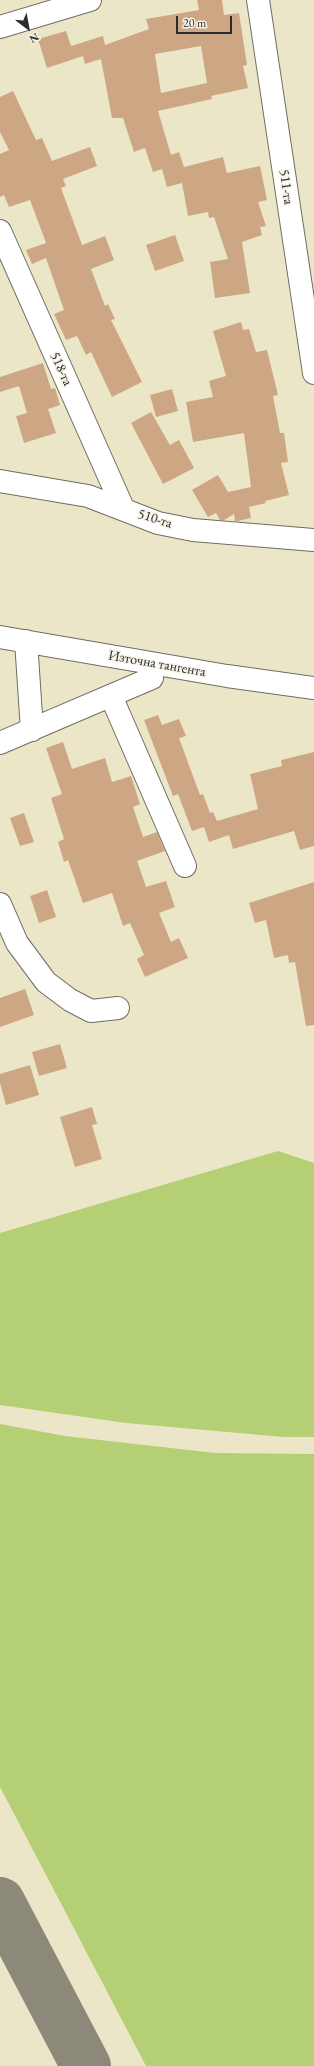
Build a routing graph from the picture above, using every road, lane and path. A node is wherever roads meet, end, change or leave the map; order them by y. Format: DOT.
graph roads {
  1 [pos="90,0"];
  2 [pos="258,0"];
  3 [pos="0,27"];
  4 [pos="0,231"];
  5 [pos="306,277"];
  6 [pos="314,373"];
  7 [pos="0,481"];
  8 [pos="123,508"];
  9 [pos="314,540"];
  10 [pos="0,637"];
  11 [pos="26,641"];
  12 [pos="152,678"];
  13 [pos="314,688"];
  14 [pos="111,696"];
  15 [pos="32,730"];
  16 [pos="0,743"];
  17 [pos="185,866"];
  18 [pos="0,904"];
  19 [pos="118,1008"];
  1 -- 3 [label="street"];
  2 -- 5 [label="street, 511-та"];
  4 -- 8 [label="street, 518-та"];
  5 -- 6 [label="street, 511-та"];
  7 -- 8 [label="street, 510-та"];
  8 -- 9 [label="street, 510-та"];
  10 -- 11 [label="street, Източна тангента"];
  11 -- 13 [label="street, Източна тангента"];
  11 -- 15 [label="street"];
  12 -- 14 [label="street"];
  14 -- 15 [label="street"];
  14 -- 17 [label="street"];
  15 -- 16 [label="street"];
  18 -- 19 [label="street"];
}
